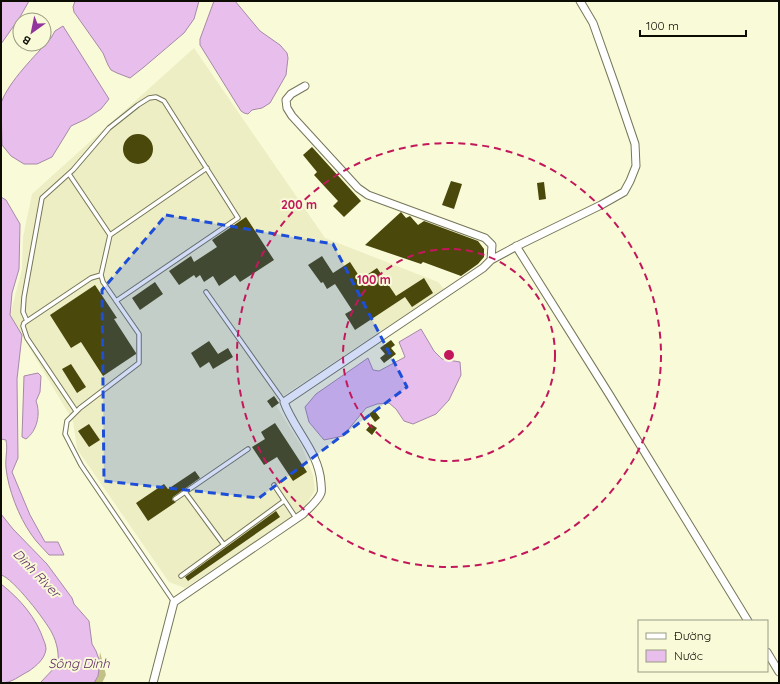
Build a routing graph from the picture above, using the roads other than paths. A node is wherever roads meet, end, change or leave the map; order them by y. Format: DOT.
graph roads {
  1 [pos="580,1"];
  2 [pos="305,86"];
  3 [pos="207,168"];
  4 [pos="69,174"];
  5 [pos="110,235"];
  6 [pos="516,246"];
  7 [pos="491,260"];
  8 [pos="101,275"];
  9 [pos="206,292"];
  10 [pos="116,301"];
  11 [pos="27,321"];
  12 [pos="284,402"];
  13 [pos="76,411"];
  14 [pos="248,449"];
  15 [pos="274,485"];
  16 [pos="185,492"];
  17 [pos="175,499"];
  18 [pos="284,501"];
  19 [pos="296,518"];
  20 [pos="224,545"];
  21 [pos="181,576"];
  22 [pos="174,602"];
  23 [pos="747,620"];
  24 [pos="768,654"];
  25 [pos="779,672"];
  26 [pos="153,683"];
  1 -- 6 [label="street"];
  2 -- 7 [label="street"];
  3 -- 4 [label="lane"];
  3 -- 5 [label="lane"];
  3 -- 10 [label="lane"];
  4 -- 5 [label="lane"];
  4 -- 11 [label="lane"];
  5 -- 8 [label="lane"];
  6 -- 7 [label="street"];
  6 -- 23 [label="street"];
  7 -- 12 [label="street"];
  8 -- 10 [label="lane"];
  8 -- 11 [label="lane"];
  9 -- 12 [label="lane"];
  10 -- 13 [label="lane"];
  11 -- 13 [label="lane"];
  12 -- 19 [label="street"];
  13 -- 22 [label="lane"];
  14 -- 16 [label="lane"];
  15 -- 18 [label="lane"];
  16 -- 17 [label="lane"];
  16 -- 20 [label="lane"];
  18 -- 19 [label="lane"];
  18 -- 20 [label="lane"];
  19 -- 22 [label="street"];
  20 -- 21 [label="lane"];
  22 -- 26 [label="street"];
  24 -- 25 [label="street"];
}
